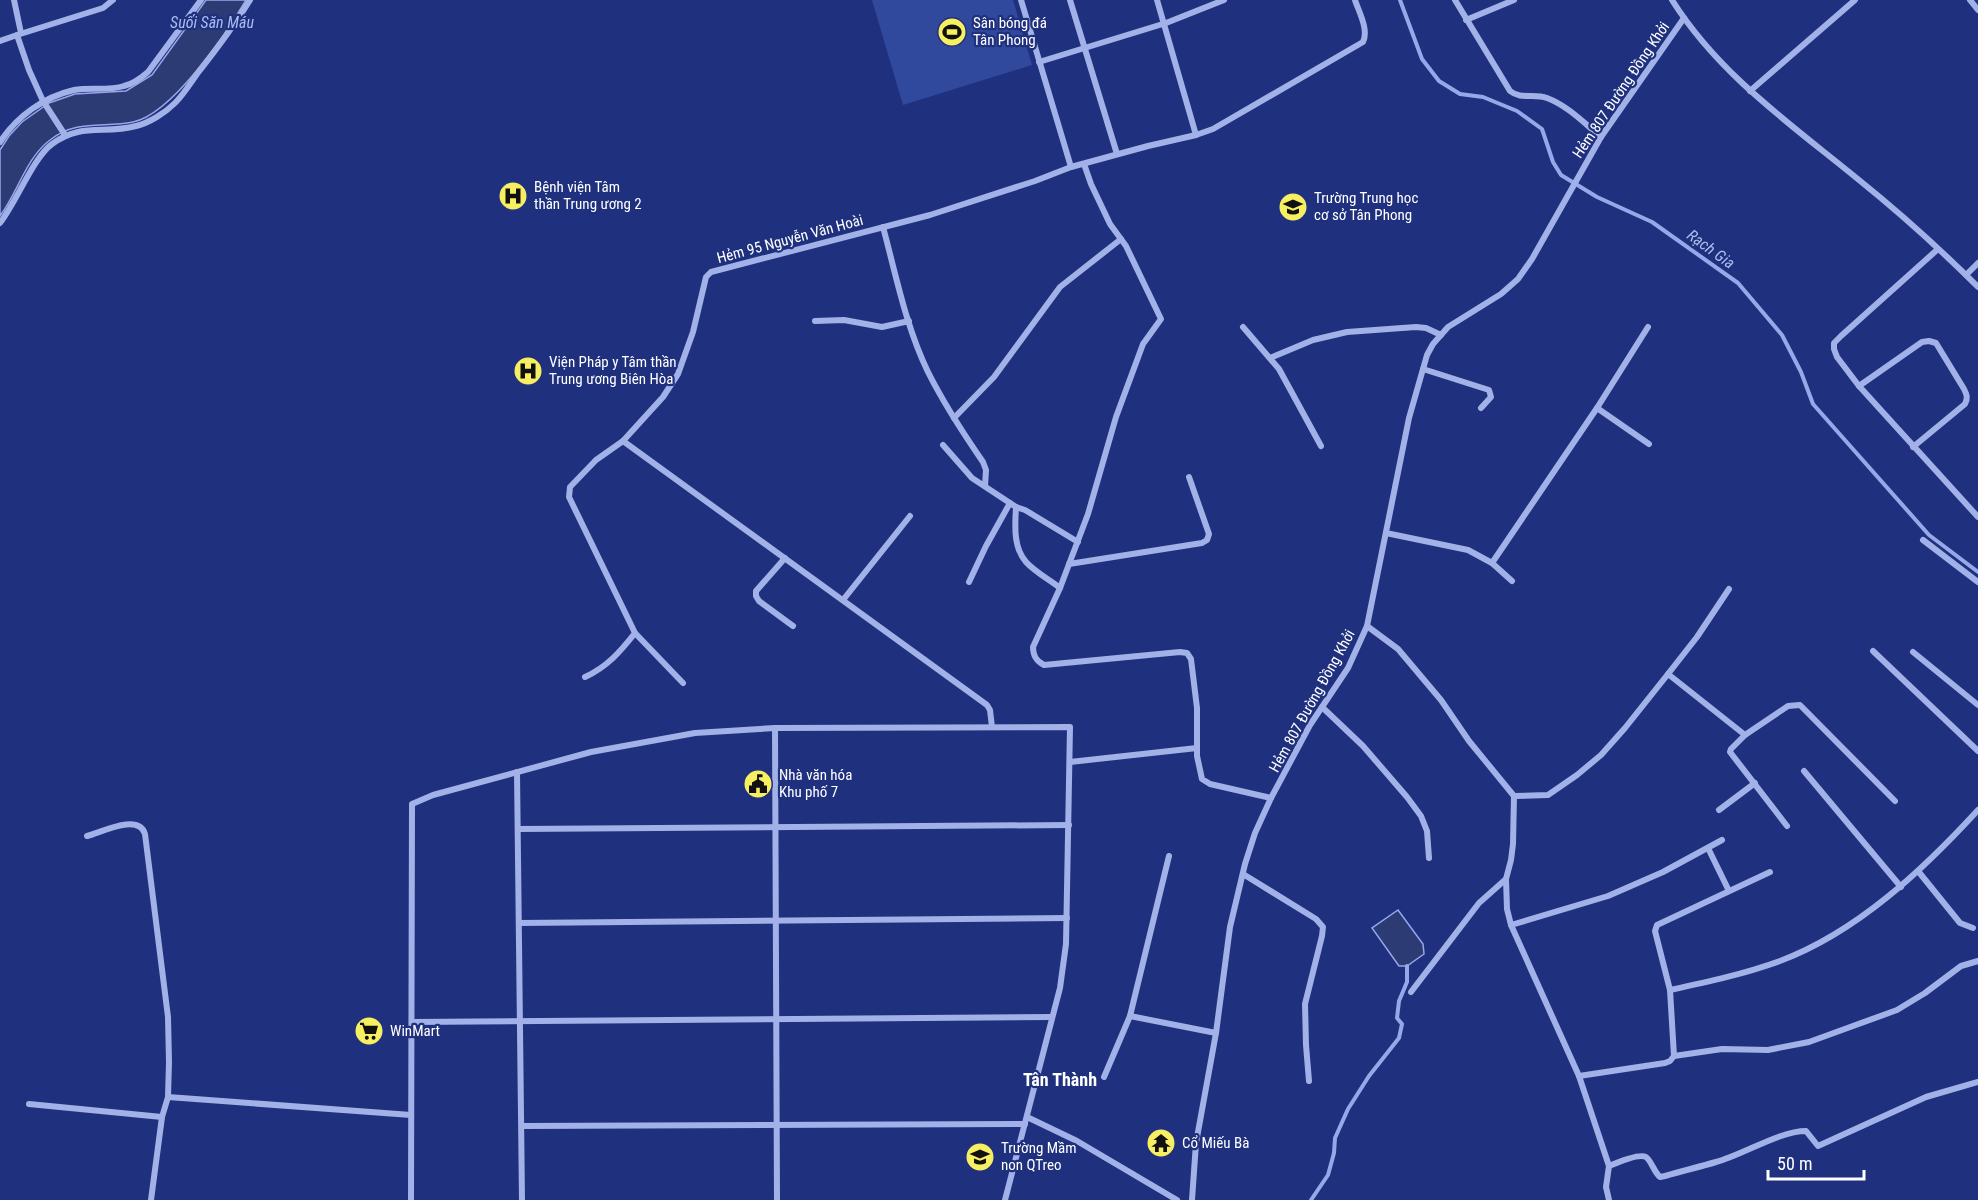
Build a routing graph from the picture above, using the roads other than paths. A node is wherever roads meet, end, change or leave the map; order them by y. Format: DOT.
graph roads {
  1 [pos="14,0"];
  2 [pos="113,0"];
  3 [pos="201,0"];
  4 [pos="250,0"];
  5 [pos="1021,0"];
  6 [pos="1070,0"];
  7 [pos="1157,0"];
  8 [pos="1224,0"];
  9 [pos="1355,0"];
  10 [pos="1455,0"];
  11 [pos="1514,0"];
  12 [pos="1672,0"];
  13 [pos="1855,0"];
  14 [pos="1970,0"];
  15 [pos="1978,10"];
  16 [pos="1684,18"];
  17 [pos="1466,20"];
  18 [pos="1164,24"];
  19 [pos="19,34"];
  20 [pos="0,41"];
  21 [pos="1085,48"];
  22 [pos="1039,62"];
  23 [pos="1750,91"];
  24 [pos="43,101"];
  25 [pos="65,135"];
  26 [pos="1196,135"];
  27 [pos="1601,137"];
  28 [pos="0,142"];
  29 [pos="1117,154"];
  30 [pos="1084,164"];
  31 [pos="1071,167"];
  32 [pos="0,223"];
  33 [pos="883,227"];
  34 [pos="1121,239"];
  35 [pos="1938,249"];
  36 [pos="1978,263"];
  37 [pos="1966,275"];
  38 [pos="1978,287"];
  39 [pos="815,321"];
  40 [pos="909,321"];
  41 [pos="1243,327"];
  42 [pos="1648,327"];
  43 [pos="1441,335"];
  44 [pos="1270,358"];
  45 [pos="1423,369"];
  46 [pos="1859,386"];
  47 [pos="1481,408"];
  48 [pos="1597,408"];
  49 [pos="954,418"];
  50 [pos="623,441"];
  51 [pos="1649,444"];
  52 [pos="943,445"];
  53 [pos="1321,446"];
  54 [pos="1913,447"];
  55 [pos="1189,477"];
  56 [pos="985,486"];
  57 [pos="1013,505"];
  58 [pos="910,516"];
  59 [pos="1978,517"];
  60 [pos="1386,533"];
  61 [pos="1923,540"];
  62 [pos="1078,542"];
  63 [pos="785,558"];
  64 [pos="1492,563"];
  65 [pos="1069,564"];
  66 [pos="1512,581"];
  67 [pos="969,582"];
  68 [pos="1978,582"];
  69 [pos="1060,588"];
  70 [pos="1729,589"];
  71 [pos="843,600"];
  72 [pos="793,626"];
  73 [pos="1367,626"];
  74 [pos="635,633"];
  75 [pos="1873,651"];
  76 [pos="1914,652"];
  77 [pos="1668,675"];
  78 [pos="585,677"];
  79 [pos="683,683"];
  80 [pos="1977,701"];
  81 [pos="1322,708"];
  82 [pos="992,727"];
  83 [pos="775,728"];
  84 [pos="1745,735"];
  85 [pos="1197,748"];
  86 [pos="1978,751"];
  87 [pos="1070,762"];
  88 [pos="1804,771"];
  89 [pos="517,772"];
  90 [pos="1755,783"];
  91 [pos="1514,796"];
  92 [pos="1271,798"];
  93 [pos="1894,801"];
  94 [pos="1719,810"];
  95 [pos="1978,810"];
  96 [pos="1069,825"];
  97 [pos="1787,826"];
  98 [pos="775,828"];
  99 [pos="518,829"];
  100 [pos="87,836"];
  101 [pos="1722,840"];
  102 [pos="1708,848"];
  103 [pos="1169,856"];
  104 [pos="1429,858"];
  105 [pos="1918,871"];
  106 [pos="1770,872"];
  107 [pos="1243,874"];
  108 [pos="1506,879"];
  109 [pos="1901,887"];
  110 [pos="1729,891"];
  111 [pos="1067,918"];
  112 [pos="776,921"];
  113 [pos="519,923"];
  114 [pos="1511,925"];
  115 [pos="1973,928"];
  116 [pos="1978,961"];
  117 [pos="1670,990"];
  118 [pos="1411,992"];
  119 [pos="1131,1016"];
  120 [pos="1052,1017"];
  121 [pos="776,1019"];
  122 [pos="520,1021"];
  123 [pos="412,1022"];
  124 [pos="1216,1033"];
  125 [pos="1674,1056"];
  126 [pos="1579,1076"];
  127 [pos="1104,1077"];
  128 [pos="1310,1081"];
  129 [pos="1978,1082"];
  130 [pos="168,1097"];
  131 [pos="29,1104"];
  132 [pos="411,1115"];
  133 [pos="162,1118"];
  134 [pos="1026,1120"];
  135 [pos="777,1125"];
  136 [pos="522,1126"];
  137 [pos="1609,1166"];
  138 [pos="1606,1199"];
  139 [pos="151,1200"];
  140 [pos="411,1200"];
  141 [pos="522,1200"];
  142 [pos="777,1200"];
  143 [pos="1005,1200"];
  144 [pos="1177,1200"];
  145 [pos="1192,1200"];
  1 -- 19 [label="street"];
  2 -- 19 [label="street"];
  3 -- 24 [label="street"];
  4 -- 25 [label="street"];
  5 -- 22 [label="street"];
  6 -- 21 [label="street"];
  7 -- 18 [label="street"];
  8 -- 18 [label="street"];
  9 -- 26 [label="street, Hẻm 95 Nguyễn Văn Hoài"];
  10 -- 17 [label="street"];
  11 -- 17 [label="street"];
  12 -- 16 [label="street"];
  13 -- 23 [label="street"];
  14 -- 15 [label="street"];
  16 -- 23 [label="street"];
  16 -- 27 [label="street, Hẻm 807 Đường Đồng Khởi"];
  17 -- 27 [label="street"];
  18 -- 21 [label="street"];
  18 -- 26 [label="street"];
  19 -- 20 [label="street"];
  19 -- 24 [label="street"];
  21 -- 22 [label="street"];
  21 -- 29 [label="street"];
  22 -- 31 [label="street"];
  23 -- 35 [label="street"];
  24 -- 25 [label="street"];
  24 -- 28 [label="street"];
  25 -- 32 [label="street"];
  26 -- 29 [label="street, Hẻm 95 Nguyễn Văn Hoài"];
  27 -- 43 [label="street, Hẻm 807 Đường Đồng Khởi"];
  29 -- 30 [label="street, Hẻm 95 Nguyễn Văn Hoài"];
  30 -- 31 [label="street, Hẻm 95 Nguyễn Văn Hoài"];
  30 -- 34 [label="street"];
  31 -- 33 [label="street, Hẻm 95 Nguyễn Văn Hoài"];
  33 -- 40 [label="street"];
  33 -- 50 [label="street, Hẻm 95 Nguyễn Văn Hoài"];
  34 -- 49 [label="street"];
  34 -- 62 [label="street"];
  35 -- 37 [label="street"];
  35 -- 46 [label="street"];
  36 -- 37 [label="street"];
  37 -- 38 [label="street"];
  39 -- 40 [label="street"];
  40 -- 49 [label="street"];
  41 -- 44 [label="street"];
  42 -- 48 [label="street"];
  43 -- 44 [label="street"];
  43 -- 45 [label="street, Hẻm 807 Đường Đồng Khởi"];
  44 -- 53 [label="street"];
  45 -- 47 [label="street"];
  45 -- 60 [label="street, Hẻm 807 Đường Đồng Khởi"];
  46 -- 54 [label="street"];
  46 -- 54 [label="street"];
  48 -- 51 [label="street"];
  48 -- 64 [label="street"];
  49 -- 56 [label="street"];
  50 -- 63 [label="street"];
  50 -- 74 [label="street, Hẻm 95 Nguyễn Văn Hoài"];
  52 -- 56 [label="street"];
  54 -- 59 [label="street"];
  55 -- 65 [label="street"];
  56 -- 57 [label="street"];
  57 -- 62 [label="street"];
  57 -- 67 [label="street"];
  57 -- 69 [label="street"];
  58 -- 71 [label="street"];
  60 -- 64 [label="street"];
  60 -- 73 [label="street, Hẻm 807 Đường Đồng Khởi"];
  61 -- 68 [label="street"];
  62 -- 65 [label="street"];
  63 -- 71 [label="street"];
  63 -- 72 [label="street"];
  64 -- 66 [label="street"];
  65 -- 69 [label="street"];
  69 -- 85 [label="street"];
  70 -- 77 [label="street"];
  71 -- 82 [label="street"];
  73 -- 81 [label="street, Hẻm 807 Đường Đồng Khởi"];
  73 -- 91 [label="street"];
  74 -- 78 [label="street"];
  74 -- 79 [label="street, Hẻm 95 Nguyễn Văn Hoài"];
  75 -- 86 [label="street"];
  76 -- 80 [label="street"];
  77 -- 84 [label="street"];
  77 -- 91 [label="street"];
  81 -- 92 [label="street, Hẻm 807 Đường Đồng Khởi"];
  81 -- 104 [label="street"];
  82 -- 83 [label="street"];
  82 -- 87 [label="street"];
  83 -- 89 [label="street"];
  83 -- 98 [label="street"];
  84 -- 90 [label="street"];
  84 -- 93 [label="street"];
  85 -- 87 [label="street"];
  85 -- 92 [label="street"];
  87 -- 96 [label="street"];
  88 -- 109 [label="street"];
  89 -- 99 [label="street"];
  89 -- 123 [label="street"];
  90 -- 94 [label="street"];
  90 -- 97 [label="street"];
  91 -- 108 [label="street"];
  92 -- 107 [label="street, Hẻm 807 Đường Đồng Khởi"];
  95 -- 105 [label="street"];
  96 -- 98 [label="street"];
  96 -- 111 [label="street"];
  98 -- 99 [label="street"];
  98 -- 112 [label="street"];
  99 -- 113 [label="street"];
  100 -- 130 [label="street"];
  101 -- 102 [label="street"];
  102 -- 110 [label="street"];
  102 -- 114 [label="street"];
  103 -- 119 [label="street"];
  105 -- 109 [label="street"];
  105 -- 115 [label="street"];
  106 -- 110 [label="street"];
  107 -- 124 [label="street, Hẻm 807 Đường Đồng Khởi"];
  107 -- 128 [label="street"];
  108 -- 114 [label="street"];
  108 -- 118 [label="street"];
  109 -- 117 [label="street"];
  110 -- 117 [label="street"];
  111 -- 112 [label="street"];
  111 -- 120 [label="street"];
  112 -- 113 [label="street"];
  112 -- 121 [label="street"];
  113 -- 122 [label="street"];
  114 -- 126 [label="street"];
  116 -- 125 [label="street"];
  117 -- 125 [label="street"];
  119 -- 124 [label="street"];
  119 -- 127 [label="street"];
  120 -- 121 [label="street"];
  120 -- 134 [label="street"];
  121 -- 122 [label="street"];
  121 -- 135 [label="street"];
  122 -- 123 [label="street"];
  122 -- 136 [label="street"];
  123 -- 132 [label="street"];
  124 -- 145 [label="street, Hẻm 807 Đường Đồng Khởi"];
  125 -- 126 [label="street"];
  126 -- 137 [label="street"];
  129 -- 137 [label="street"];
  130 -- 132 [label="street"];
  130 -- 133 [label="street"];
  131 -- 133 [label="street"];
  132 -- 140 [label="street"];
  133 -- 139 [label="street"];
  134 -- 135 [label="street"];
  134 -- 143 [label="street"];
  134 -- 144 [label="street"];
  135 -- 136 [label="street"];
  135 -- 142 [label="street"];
  136 -- 141 [label="street"];
  137 -- 138 [label="street"];
}
